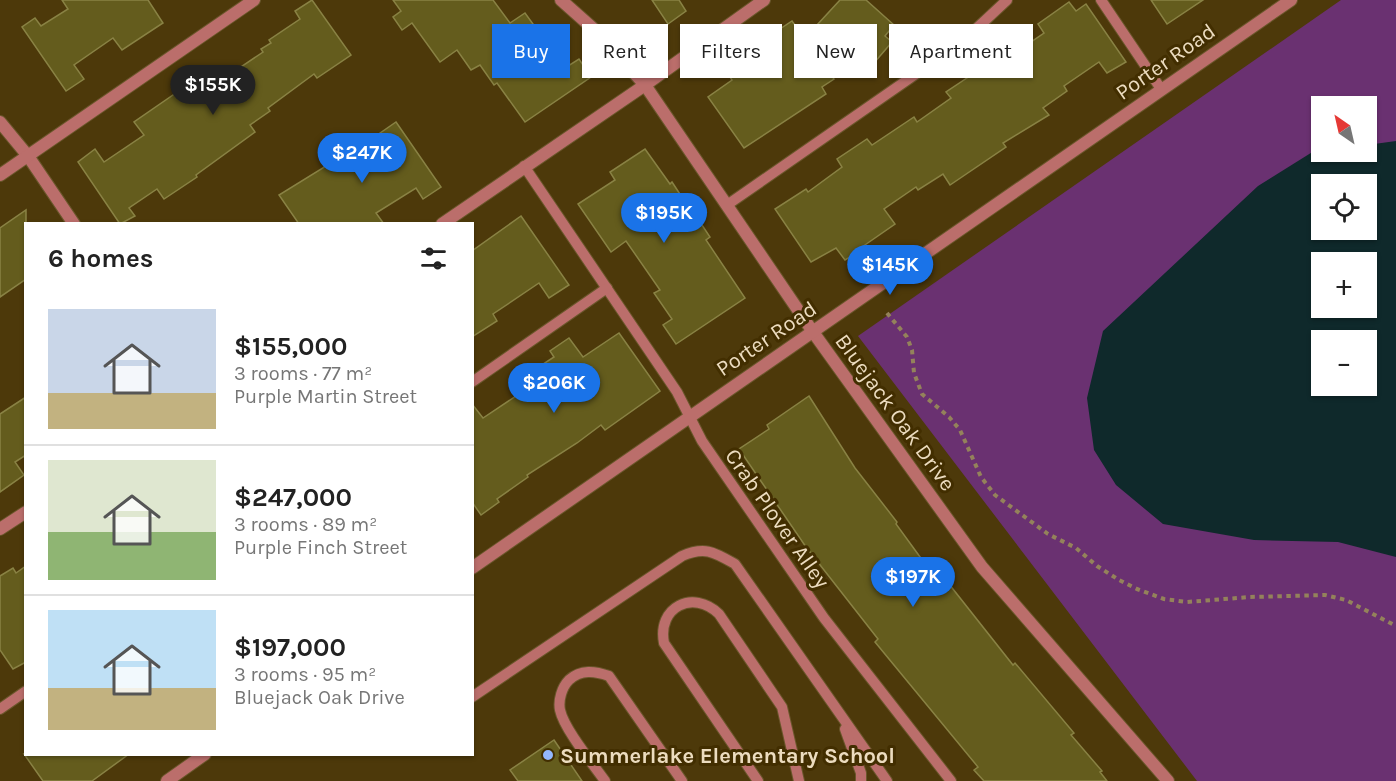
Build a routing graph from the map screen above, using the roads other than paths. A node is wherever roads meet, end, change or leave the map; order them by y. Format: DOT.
graph roads {
  1 [pos="254,0"];
  2 [pos="561,0"];
  3 [pos="764,0"];
  4 [pos="1007,0"];
  5 [pos="1101,0"];
  6 [pos="1287,1"];
  7 [pos="645,85"];
  8 [pos="1161,89"];
  9 [pos="0,122"];
  10 [pos="28,156"];
  11 [pos="524,166"];
  12 [pos="0,175"];
  13 [pos="727,205"];
  14 [pos="73,222"];
  15 [pos="445,222"];
  16 [pos="607,288"];
  17 [pos="813,332"];
  18 [pos="474,381"];
  19 [pos="689,416"];
  20 [pos="24,513"];
  21 [pos="0,529"];
  22 [pos="474,567"];
  23 [pos="24,692"];
  24 [pos="474,696"];
  25 [pos="0,709"];
  26 [pos="839,715"];
  27 [pos="202,756"];
  28 [pos="167,781"];
  29 [pos="605,781"];
  30 [pos="682,781"];
  31 [pos="758,781"];
  32 [pos="799,781"];
  33 [pos="861,781"];
  34 [pos="887,781"];
  35 [pos="951,781"];
  36 [pos="1168,781"];
  1 -- 10 [label="street"];
  2 -- 7 [label="street, Bluejack Oak Drive"];
  3 -- 7 [label="street"];
  4 -- 13 [label="lane"];
  5 -- 8 [label="lane"];
  6 -- 8 [label="street, Porter Road"];
  7 -- 11 [label="street"];
  7 -- 13 [label="street, Bluejack Oak Drive"];
  8 -- 17 [label="street, Porter Road"];
  9 -- 10 [label="street"];
  10 -- 12 [label="street"];
  10 -- 14 [label="street"];
  11 -- 15 [label="street"];
  11 -- 16 [label="lane, Crab Plover Alley"];
  13 -- 17 [label="street, Bluejack Oak Drive"];
  16 -- 18 [label="lane"];
  16 -- 19 [label="lane, Crab Plover Alley"];
  17 -- 19 [label="street, Porter Road"];
  17 -- 36 [label="street, Bluejack Oak Drive"];
  19 -- 22 [label="street, Porter Road"];
  19 -- 35 [label="lane, Crab Plover Alley"];
  20 -- 21 [label="street"];
  23 -- 25 [label="lane"];
  24 -- 26 [label="lane"];
  26 -- 33 [label="lane"];
  26 -- 34 [label="lane"];
  27 -- 28 [label="street"];
  29 -- 30 [label="lane"];
  31 -- 32 [label="lane"];
}
